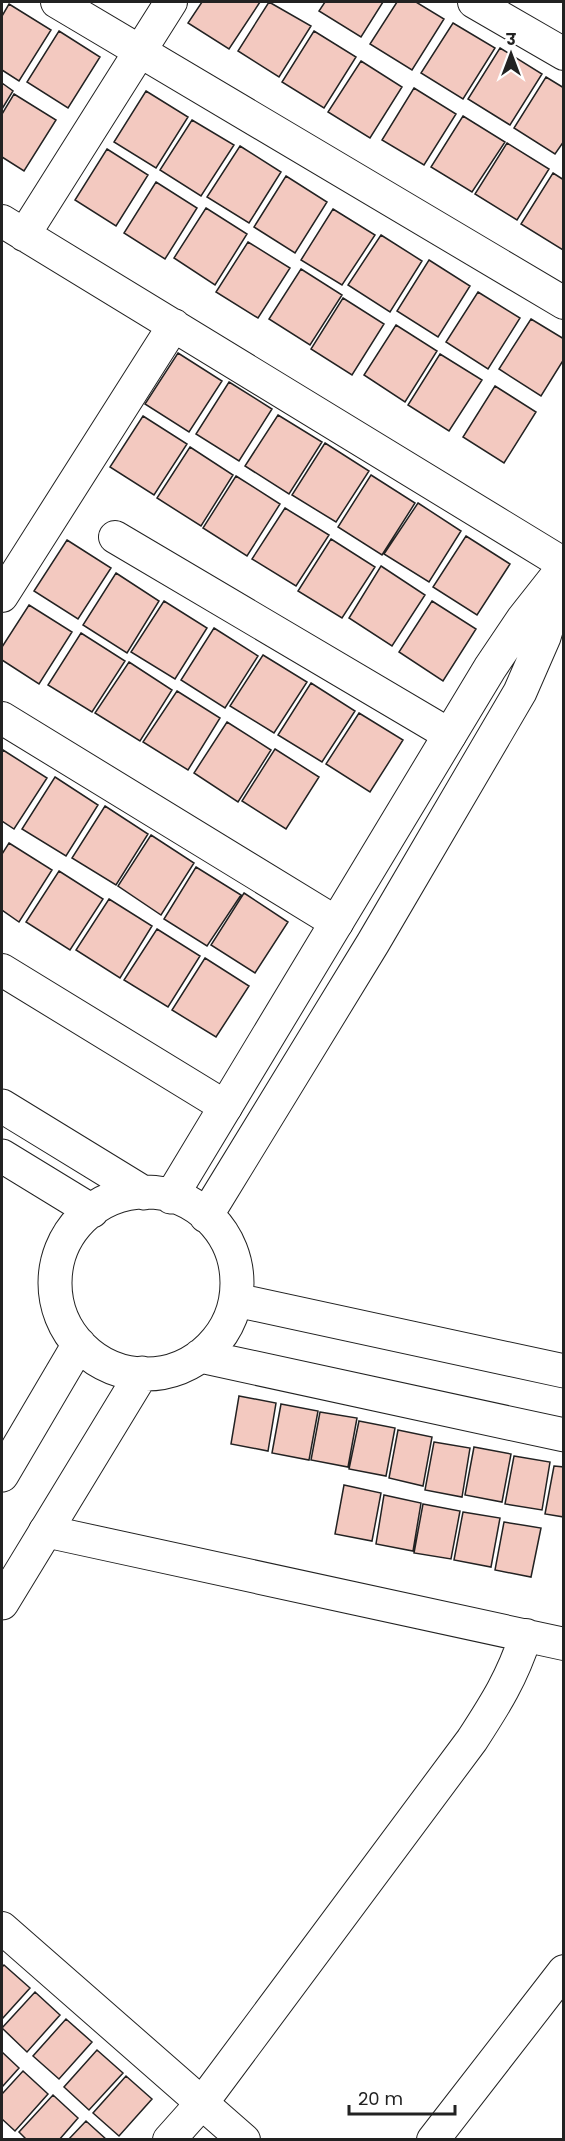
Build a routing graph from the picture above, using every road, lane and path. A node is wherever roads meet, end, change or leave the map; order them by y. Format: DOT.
graph roads {
  1 [pos="57,2"];
  2 [pos="171,2"];
  3 [pos="474,2"];
  4 [pos="141,50"];
  5 [pos="564,54"];
  6 [pos="13,228"];
  7 [pos="564,303"];
  8 [pos="174,325"];
  9 [pos="115,537"];
  10 [pos="564,567"];
  11 [pos="2,596"];
  12 [pos="2,718"];
  13 [pos="450,735"];
  14 [pos="337,923"];
  15 [pos="2,970"];
  16 [pos="2,1106"];
  17 [pos="226,1107"];
  18 [pos="2,1155"];
  19 [pos="158,1195"];
  20 [pos="92,1212"];
  21 [pos="206,1216"];
  22 [pos="236,1300"];
  23 [pos="80,1344"];
  24 [pos="200,1356"];
  25 [pos="564,1371"];
  26 [pos="142,1373"];
  27 [pos="564,1435"];
  28 [pos="2,1475"];
  29 [pos="45,1531"];
  30 [pos="2,1603"];
  31 [pos="526,1635"];
  32 [pos="564,1644"];
  33 [pos="2,1928"];
  34 [pos="564,1971"];
  35 [pos="202,2103"];
  36 [pos="169,2139"];
  37 [pos="244,2139"];
  38 [pos="433,2139"];
  1 -- 4 [label="street"];
  2 -- 4 [label="street"];
  3 -- 5 [label="street"];
  4 -- 6 [label="street"];
  4 -- 7 [label="street"];
  6 -- 8 [label="street"];
  8 -- 10 [label="street"];
  8 -- 11 [label="street"];
  9 -- 13 [label="street"];
  10 -- 13 [label="street"];
  10 -- 21 [label="street"];
  12 -- 14 [label="street"];
  13 -- 14 [label="street"];
  14 -- 17 [label="street"];
  15 -- 17 [label="street"];
  16 -- 19 [label="street"];
  17 -- 19 [label="street"];
  18 -- 20 [label="street"];
  19 -- 20 [label="street"];
  19 -- 21 [label="street"];
  20 -- 23 [label="street"];
  21 -- 22 [label="street"];
  22 -- 24 [label="street"];
  22 -- 25 [label="street"];
  23 -- 26 [label="street"];
  23 -- 28 [label="street"];
  24 -- 26 [label="street"];
  24 -- 27 [label="street"];
  26 -- 29 [label="street"];
  29 -- 30 [label="street"];
  29 -- 31 [label="street"];
  31 -- 32 [label="street"];
  31 -- 35 [label="street"];
  33 -- 35 [label="street"];
  34 -- 38 [label="street"];
  35 -- 36 [label="street"];
  35 -- 37 [label="street"];
}
